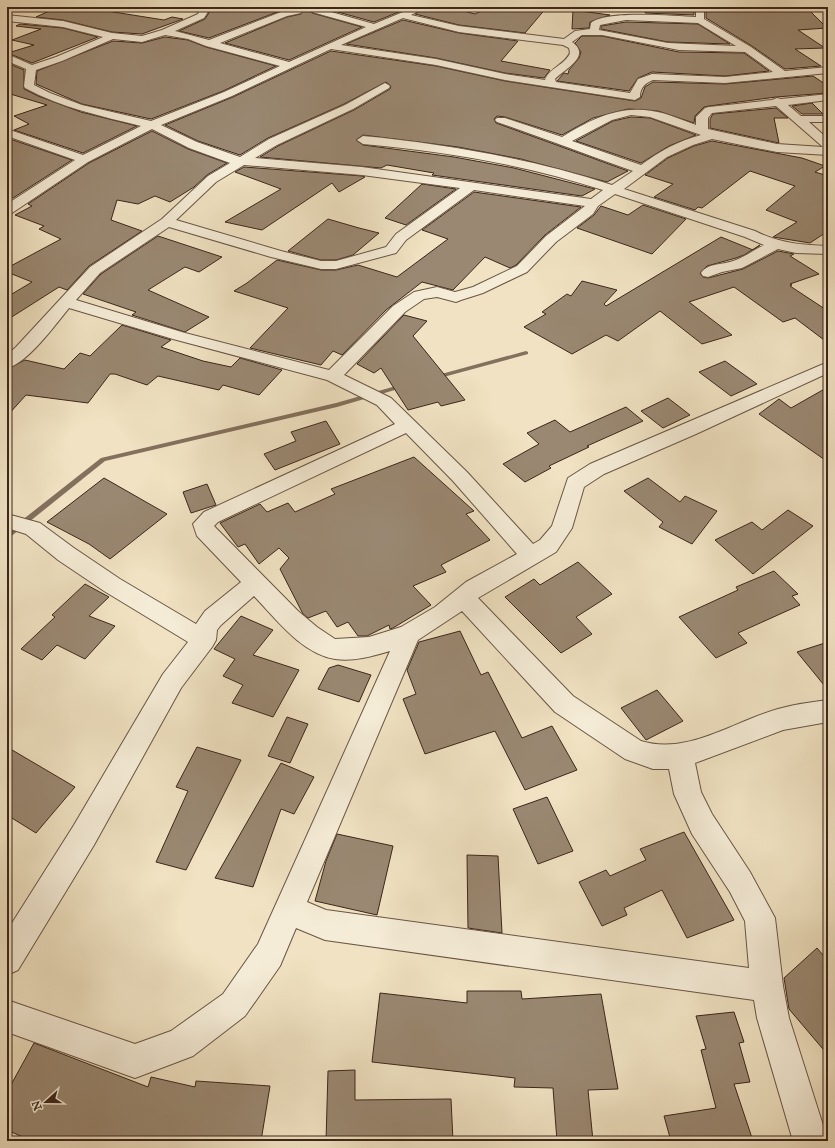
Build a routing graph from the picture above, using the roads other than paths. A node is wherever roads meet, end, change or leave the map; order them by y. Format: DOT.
graph roads {
  1 [pos="323,7"];
  2 [pos="422,7"];
  3 [pos="700,7"];
  4 [pos="823,7"];
  5 [pos="207,8"];
  6 [pos="24,9"];
  7 [pos="298,11"];
  8 [pos="828,12"];
  9 [pos="402,15"];
  10 [pos="7,17"];
  11 [pos="26,20"];
  12 [pos="700,20"];
  13 [pos="375,27"];
  14 [pos="7,28"];
  15 [pos="165,32"];
  16 [pos="594,32"];
  17 [pos="112,36"];
  18 [pos="566,42"];
  19 [pos="209,44"];
  20 [pos="330,46"];
  21 [pos="748,49"];
  22 [pos="7,57"];
  23 [pos="290,65"];
  24 [pos="32,68"];
  25 [pos="828,70"];
  26 [pos="783,74"];
  27 [pos="551,83"];
  28 [pos="385,86"];
  29 [pos="635,97"];
  30 [pos="828,97"];
  31 [pos="776,101"];
  32 [pos="631,112"];
  33 [pos="797,119"];
  34 [pos="828,119"];
  35 [pos="501,120"];
  36 [pos="152,125"];
  37 [pos="7,132"];
  38 [pos="707,133"];
  39 [pos="363,140"];
  40 [pos="565,142"];
  41 [pos="828,145"];
  42 [pos="828,151"];
  43 [pos="84,159"];
  44 [pos="245,161"];
  45 [pos="643,170"];
  46 [pos="472,186"];
  47 [pos="614,189"];
  48 [pos="593,203"];
  49 [pos="7,210"];
  50 [pos="167,222"];
  51 [pos="778,243"];
  52 [pos="828,250"];
  53 [pos="708,273"];
  54 [pos="66,302"];
  55 [pos="7,363"];
  56 [pos="828,367"];
  57 [pos="333,376"];
  58 [pos="408,425"];
  59 [pos="18,524"];
  60 [pos="530,555"];
  61 [pos="255,582"];
  62 [pos="464,598"];
  63 [pos="409,634"];
  64 [pos="204,640"];
  65 [pos="828,711"];
  66 [pos="680,757"];
  67 [pos="289,909"];
  68 [pos="7,959"];
  69 [pos="767,986"];
  70 [pos="7,1016"];
  71 [pos="811,1141"];
  1 -- 13 [label="street"];
  2 -- 9 [label="street"];
  3 -- 12 [label="street"];
  4 -- 8 [label="street"];
  5 -- 15 [label="street"];
  6 -- 10 [label="street"];
  7 -- 19 [label="street"];
  9 -- 13 [label="street"];
  9 -- 18 [label="street"];
  10 -- 11 [label="street"];
  11 -- 14 [label="street"];
  11 -- 17 [label="street"];
  12 -- 16 [label="street"];
  12 -- 21 [label="street"];
  13 -- 20 [label="street"];
  15 -- 17 [label="street"];
  15 -- 19 [label="street"];
  16 -- 18 [label="street"];
  16 -- 21 [label="street"];
  17 -- 24 [label="street"];
  18 -- 27 [label="street"];
  19 -- 23 [label="street"];
  20 -- 23 [label="street"];
  20 -- 27 [label="street"];
  21 -- 26 [label="street"];
  22 -- 24 [label="street"];
  23 -- 36 [label="street"];
  24 -- 36 [label="street"];
  25 -- 26 [label="street"];
  26 -- 29 [label="street"];
  27 -- 29 [label="street"];
  28 -- 44 [label="street"];
  29 -- 32 [label="street"];
  30 -- 31 [label="street"];
  31 -- 33 [label="street"];
  31 -- 38 [label="street"];
  32 -- 38 [label="street"];
  32 -- 40 [label="street"];
  33 -- 34 [label="street"];
  33 -- 41 [label="street"];
  35 -- 40 [label="street"];
  36 -- 43 [label="street"];
  36 -- 44 [label="street"];
  37 -- 43 [label="street"];
  38 -- 42 [label="street"];
  38 -- 45 [label="street"];
  39 -- 47 [label="street"];
  40 -- 45 [label="street"];
  43 -- 49 [label="street"];
  44 -- 46 [label="street"];
  44 -- 50 [label="street"];
  45 -- 47 [label="street"];
  46 -- 48 [label="street"];
  46 -- 50 [label="street"];
  47 -- 48 [label="street"];
  47 -- 51 [label="street"];
  48 -- 57 [label="street"];
  50 -- 54 [label="street"];
  51 -- 52 [label="street"];
  51 -- 53 [label="street"];
  54 -- 55 [label="street"];
  54 -- 57 [label="street"];
  56 -- 60 [label="street"];
  57 -- 58 [label="street"];
  58 -- 60 [label="street"];
  58 -- 61 [label="street"];
  59 -- 64 [label="street"];
  60 -- 62 [label="street"];
  61 -- 63 [label="street"];
  61 -- 64 [label="street"];
  62 -- 63 [label="street"];
  62 -- 66 [label="street"];
  63 -- 67 [label="street"];
  64 -- 68 [label="street"];
  65 -- 66 [label="street"];
  66 -- 69 [label="street"];
  67 -- 69 [label="street"];
  67 -- 70 [label="street"];
  69 -- 71 [label="street"];
}
